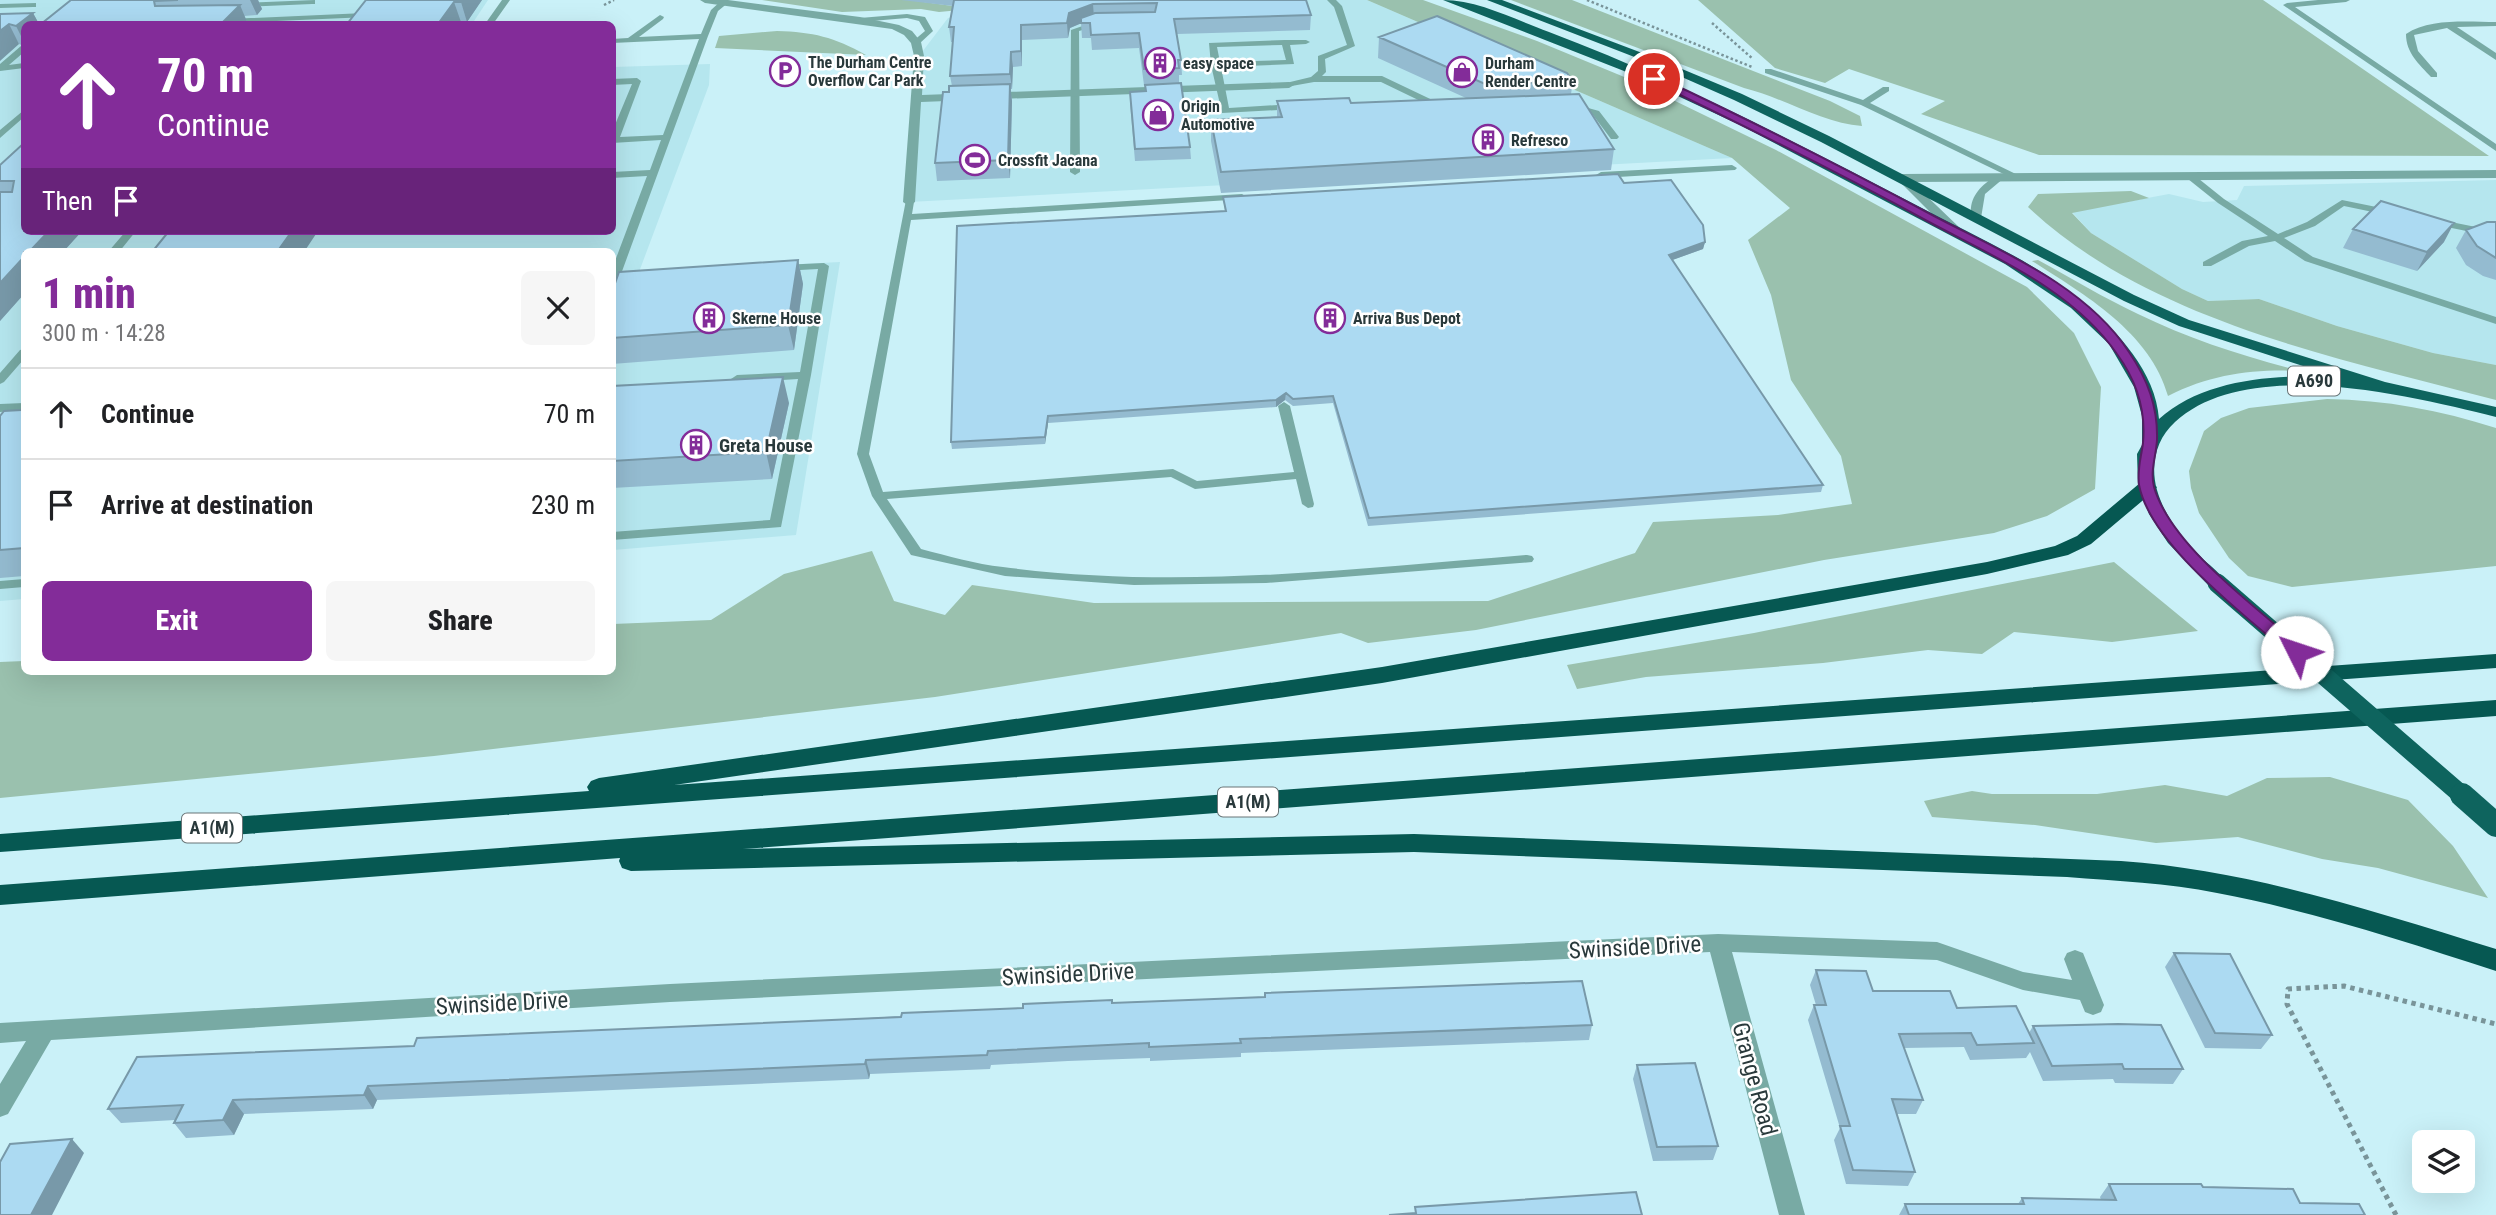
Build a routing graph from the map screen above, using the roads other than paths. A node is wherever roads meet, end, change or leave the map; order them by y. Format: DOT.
graph roads {
  1 [pos="506,0"];
  2 [pos="705,0"];
  3 [pos="1331,0"];
  4 [pos="1448,0"];
  5 [pos="1492,0"];
  6 [pos="2346,0"];
  7 [pos="727,1"];
  8 [pos="312,2"];
  9 [pos="33,5"];
  10 [pos="0,6"];
  11 [pos="235,6"];
  12 [pos="365,15"];
  13 [pos="660,17"];
  14 [pos="860,20"];
  15 [pos="278,21"];
  16 [pos="491,21"];
  17 [pos="1106,23"];
  18 [pos="2496,24"];
  19 [pos="2450,26"];
  20 [pos="704,36"];
  21 [pos="630,40"];
  22 [pos="616,41"];
  23 [pos="916,42"];
  24 [pos="1306,42"];
  25 [pos="1285,43"];
  26 [pos="2496,48"];
  27 [pos="2486,50"];
  28 [pos="21,51"];
  29 [pos="2496,57"];
  30 [pos="1215,65"];
  31 [pos="21,66"];
  32 [pos="1,68"];
  33 [pos="1768,71"];
  34 [pos="2434,75"];
  35 [pos="1314,79"];
  36 [pos="616,82"];
  37 [pos="1289,85"];
  38 [pos="1219,87"];
  39 [pos="1886,89"];
  40 [pos="1077,92"];
  41 [pos="916,99"];
  42 [pos="1864,103"];
  43 [pos="1310,106"];
  44 [pos="1566,107"];
  45 [pos="1451,109"];
  46 [pos="21,116"];
  47 [pos="616,133"];
  48 [pos="0,135"];
  49 [pos="668,137"];
  50 [pos="1614,137"];
  51 [pos="616,140"];
  52 [pos="2496,148"];
  53 [pos="1732,168"];
  54 [pos="1075,172"];
  55 [pos="653,173"];
  56 [pos="2496,174"];
  57 [pos="616,175"];
  58 [pos="1589,176"];
  59 [pos="2190,177"];
  60 [pos="1902,178"];
  61 [pos="1999,178"];
  62 [pos="2019,178"];
  63 [pos="1255,196"];
  64 [pos="909,202"];
  65 [pos="2403,215"];
  66 [pos="908,217"];
  67 [pos="1976,218"];
  68 [pos="2429,220"];
  69 [pos="1957,232"];
  70 [pos="2496,234"];
  71 [pos="2277,239"];
  72 [pos="2207,264"];
  73 [pos="769,269"];
  74 [pos="616,275"];
  75 [pos="630,275"];
  76 [pos="616,279"];
  77 [pos="2496,321"];
  78 [pos="21,356"];
  79 [pos="806,375"];
  80 [pos="0,380"];
  81 [pos="723,380"];
  82 [pos="2382,386"];
  83 [pos="1284,406"];
  84 [pos="21,407"];
  85 [pos="0,408"];
  86 [pos="2496,412"];
  87 [pos="2150,444"];
  88 [pos="1301,475"];
  89 [pos="2147,487"];
  90 [pos="878,496"];
  91 [pos="1308,504"];
  92 [pos="616,536"];
  93 [pos="1527,559"];
  94 [pos="21,583"];
  95 [pos="0,585"];
  96 [pos="2496,661"];
  97 [pos="2496,708"];
  98 [pos="423,812"];
  99 [pos="2496,825"];
  100 [pos="0,843"];
  101 [pos="403,865"];
  102 [pos="0,895"];
  103 [pos="1718,943"];
  104 [pos="2075,959"];
  105 [pos="2496,960"];
  106 [pos="45,1030"];
  107 [pos="0,1033"];
  108 [pos="0,1107"];
  109 [pos="1792,1215"];
  1 -- 16 [label="lane"];
  2 -- 7 [label="street"];
  3 -- 35 [label="lane"];
  4 -- 69 [label="highway"];
  5 -- 60 [label="highway, A690"];
  6 -- 52 [label="lane"];
  7 -- 14 [label="street"];
  7 -- 20 [label="lane"];
  8 -- 11 [label="lane"];
  9 -- 10 [label="lane"];
  12 -- 15 [label="lane"];
  13 -- 21 [label="lane"];
  14 -- 23 [label="street"];
  14 -- 23 [label="lane"];
  17 -- 40 [label="lane"];
  18 -- 19 [label="lane"];
  19 -- 27 [label="lane"];
  19 -- 34 [label="lane"];
  20 -- 21 [label="lane"];
  20 -- 49 [label="lane"];
  21 -- 22 [label="lane"];
  23 -- 41 [label="street"];
  24 -- 25 [label="lane"];
  25 -- 30 [label="lane"];
  25 -- 30 [label="lane"];
  26 -- 27 [label="lane"];
  27 -- 29 [label="lane"];
  28 -- 32 [label="lane"];
  30 -- 38 [label="lane"];
  31 -- 32 [label="lane"];
  33 -- 42 [label="lane"];
  35 -- 37 [label="lane"];
  35 -- 45 [label="lane"];
  36 -- 47 [label="lane"];
  37 -- 38 [label="street"];
  38 -- 40 [label="street"];
  38 -- 43 [label="lane"];
  39 -- 42 [label="lane"];
  40 -- 41 [label="street"];
  40 -- 54 [label="lane"];
  41 -- 64 [label="street"];
  42 -- 62 [label="lane"];
  44 -- 50 [label="lane"];
  46 -- 48 [label="lane"];
  49 -- 51 [label="lane"];
  49 -- 55 [label="lane"];
  53 -- 58 [label="lane"];
  55 -- 57 [label="lane"];
  55 -- 74 [label="lane"];
  56 -- 59 [label="street"];
  59 -- 62 [label="street"];
  59 -- 71 [label="lane"];
  60 -- 61 [label="street"];
  60 -- 67 [label="highway, A690"];
  60 -- 69 [label="street"];
  61 -- 62 [label="street"];
  61 -- 67 [label="lane"];
  63 -- 66 [label="lane"];
  64 -- 66 [label="lane"];
  65 -- 71 [label="lane"];
  66 -- 90 [label="lane"];
  67 -- 82 [label="highway, A690"];
  68 -- 70 [label="lane"];
  69 -- 87 [label="highway"];
  71 -- 72 [label="lane"];
  71 -- 77 [label="lane"];
  73 -- 79 [label="lane"];
  75 -- 76 [label="lane"];
  78 -- 80 [label="lane"];
  79 -- 81 [label="lane"];
  79 -- 92 [label="lane"];
  82 -- 86 [label="highway, A690"];
  82 -- 87 [label="highway, A690"];
  83 -- 88 [label="lane"];
  84 -- 85 [label="lane"];
  87 -- 89 [label="highway"];
  88 -- 90 [label="lane"];
  88 -- 91 [label="lane"];
  89 -- 98 [label="highway"];
  89 -- 99 [label="highway, bridge"];
  90 -- 93 [label="lane"];
  94 -- 95 [label="lane"];
  96 -- 98 [label="highway, A1(M)"];
  97 -- 101 [label="highway, A1(M)"];
  98 -- 100 [label="highway, A1(M)"];
  101 -- 102 [label="highway, A1(M)"];
  101 -- 105 [label="highway"];
  103 -- 104 [label="street, Swinside Drive"];
  103 -- 106 [label="street, Swinside Drive"];
  103 -- 109 [label="street, Grange Road"];
  106 -- 107 [label="street, Swinside Drive"];
  106 -- 108 [label="street"];
}
